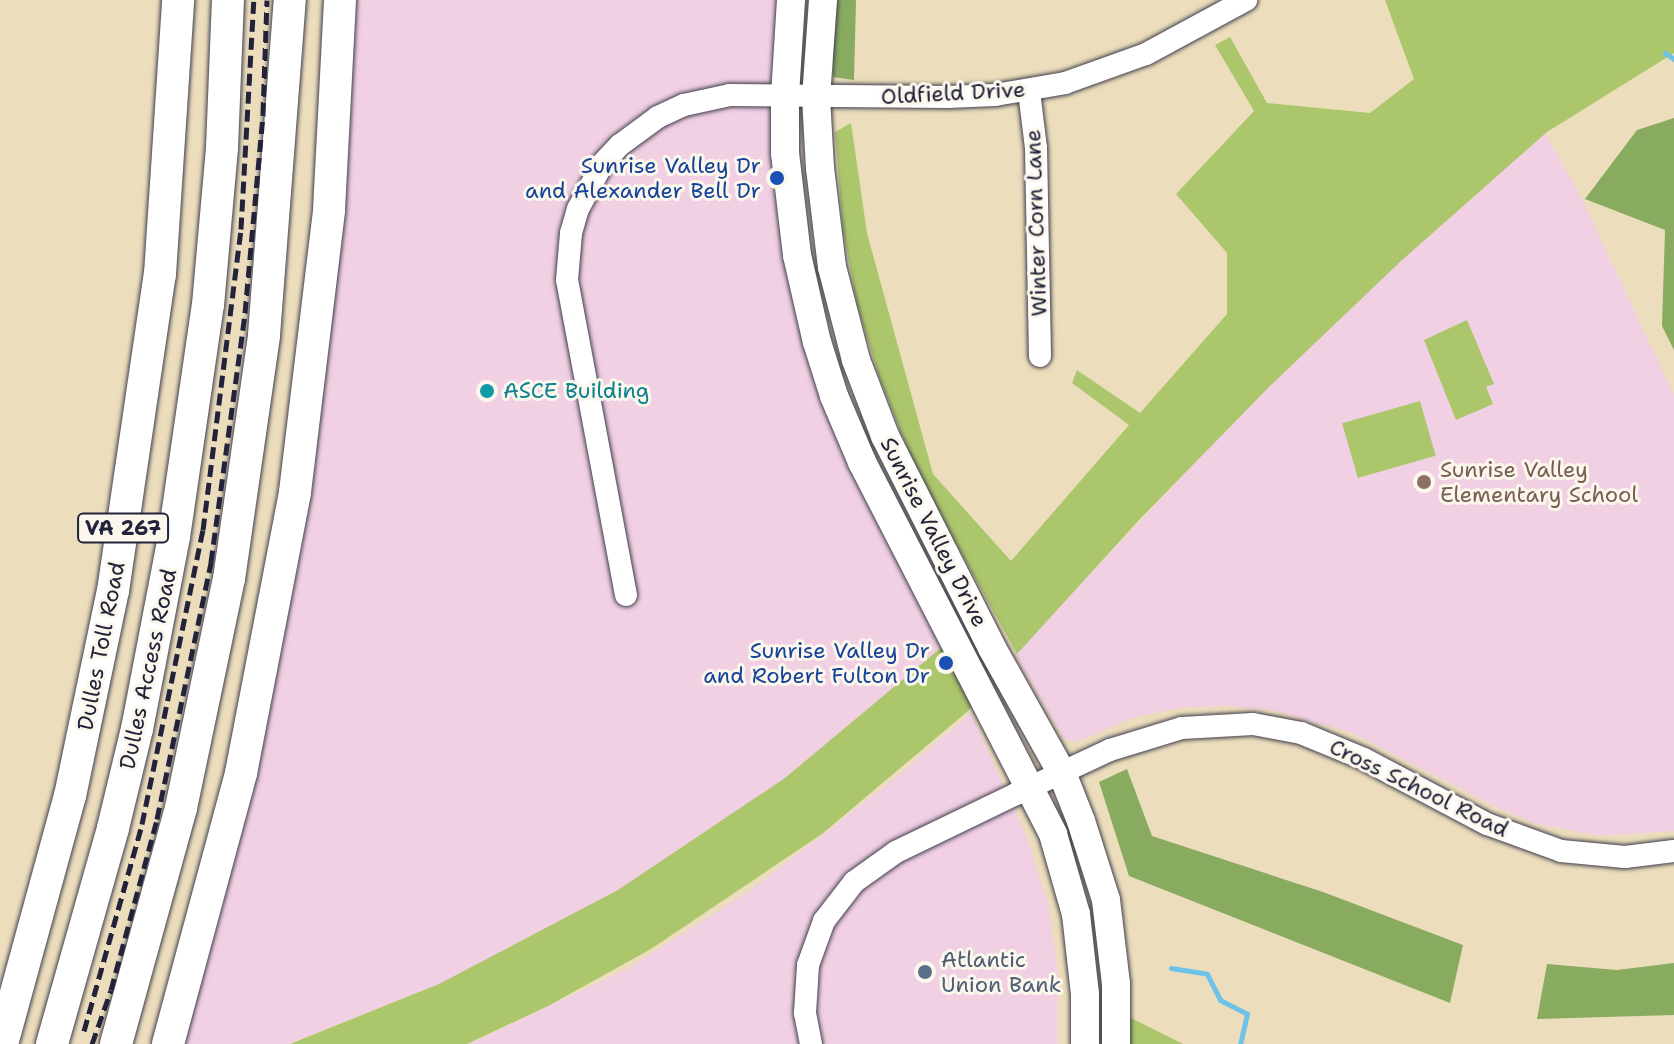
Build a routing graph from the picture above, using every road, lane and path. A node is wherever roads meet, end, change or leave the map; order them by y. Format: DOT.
graph roads {
  1 [pos="178,0"];
  2 [pos="228,0"];
  3 [pos="290,0"];
  4 [pos="340,0"];
  5 [pos="791,0"];
  6 [pos="823,0"];
  7 [pos="1246,0"];
  8 [pos="1029,91"];
  9 [pos="785,96"];
  10 [pos="816,97"];
  11 [pos="1040,356"];
  12 [pos="626,595"];
  13 [pos="1062,773"];
  14 [pos="1030,788"];
  15 [pos="1674,851"];
  16 [pos="2,1044"];
  17 [pos="52,1044"];
  18 [pos="116,1044"];
  19 [pos="168,1044"];
  20 [pos="811,1044"];
  21 [pos="1085,1044"];
  22 [pos="1116,1044"];
  1 -- 16 [label="highway, Dulles Toll Road / VA 267"];
  2 -- 17 [label="highway, Dulles Access Road"];
  3 -- 18 [label="highway"];
  4 -- 19 [label="highway"];
  5 -- 9 [label="main road, Sunrise Valley Drive"];
  6 -- 10 [label="main road, Sunrise Valley Drive"];
  7 -- 8 [label="street, Oldfield Drive"];
  8 -- 10 [label="street, Oldfield Drive"];
  8 -- 11 [label="street, Winter Corn Lane"];
  9 -- 10 [label="street, Oldfield Drive"];
  9 -- 12 [label="street, Oldfield Drive"];
  9 -- 14 [label="main road, Sunrise Valley Drive"];
  10 -- 13 [label="main road, Sunrise Valley Drive"];
  13 -- 14 [label="street, Cross School Road"];
  13 -- 15 [label="street, Cross School Road"];
  13 -- 22 [label="main road, Sunrise Valley Drive"];
  14 -- 20 [label="street, Cross School Road"];
  14 -- 21 [label="main road, Sunrise Valley Drive"];
}
